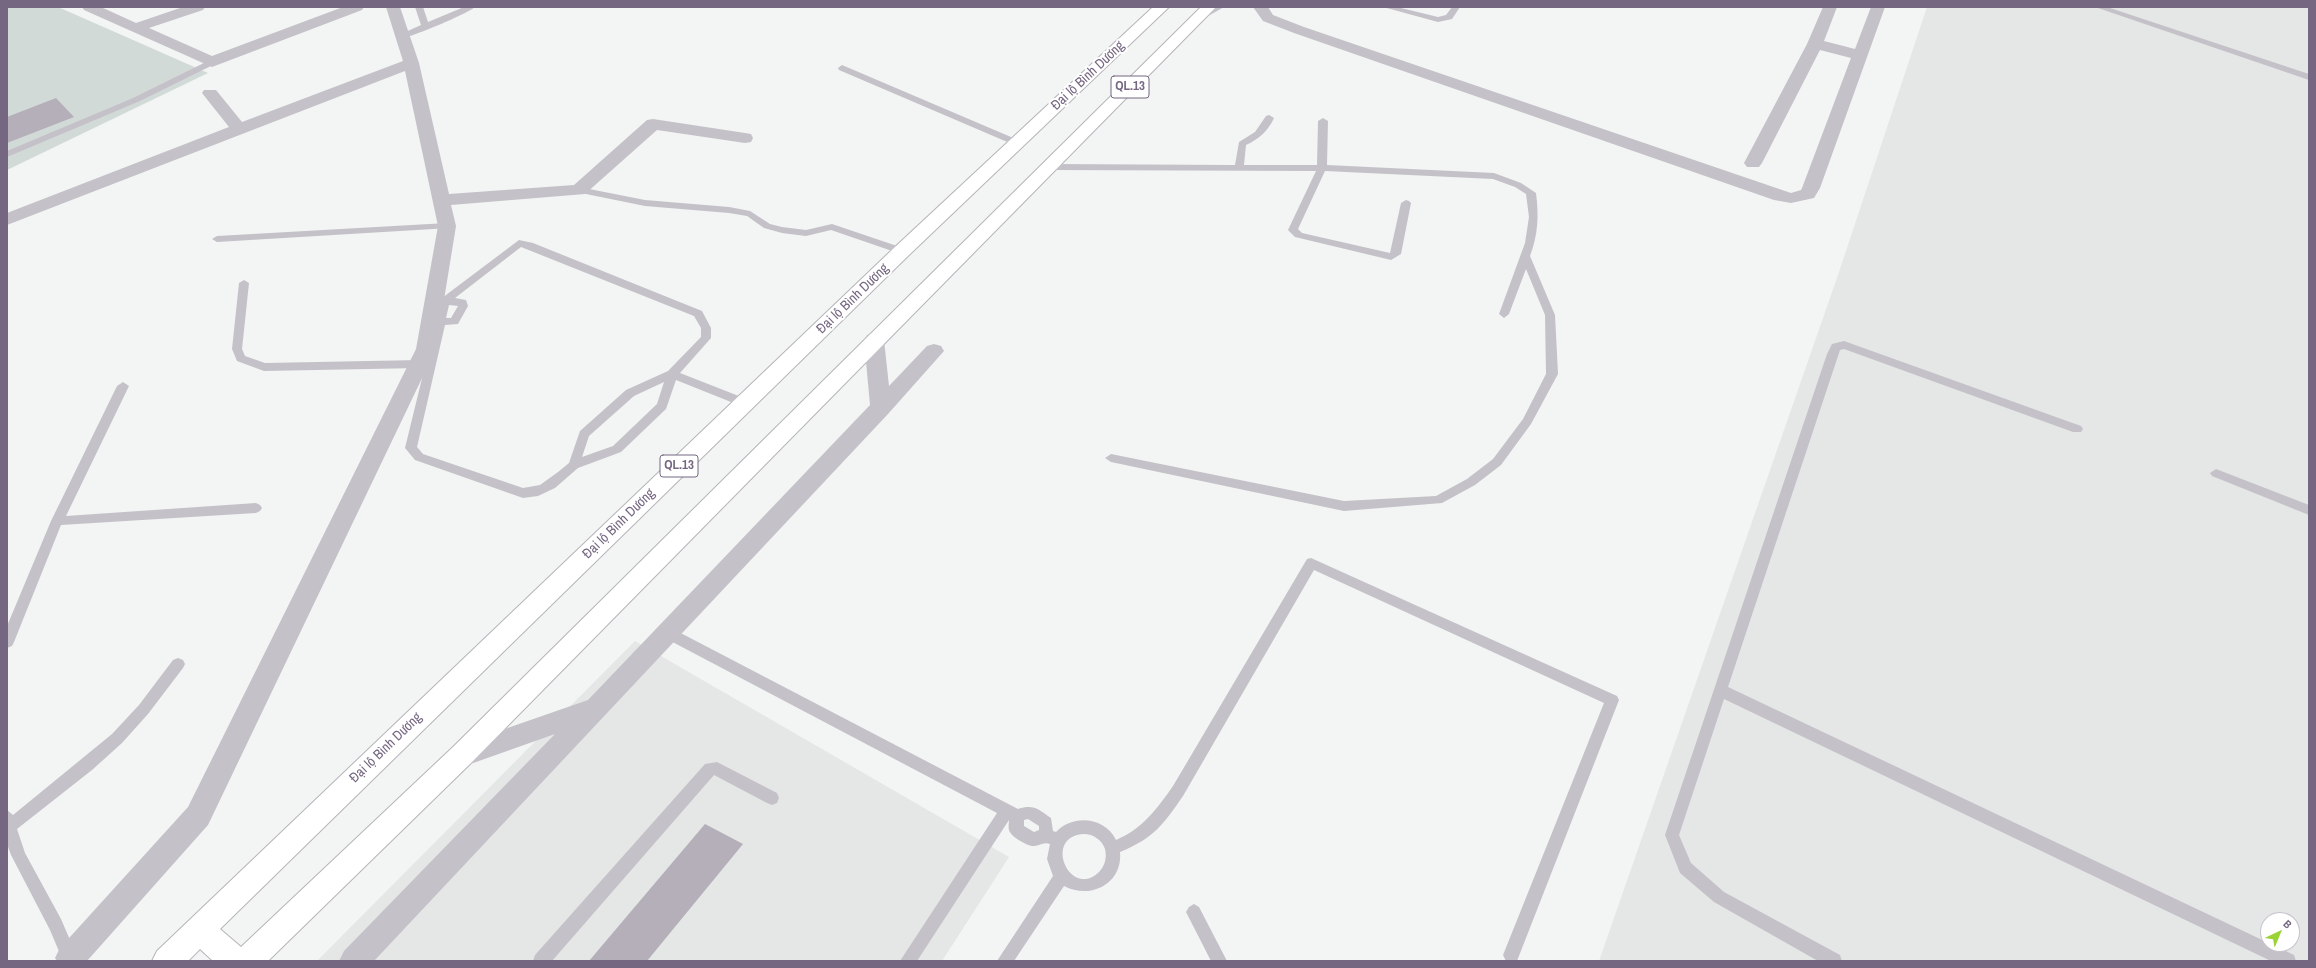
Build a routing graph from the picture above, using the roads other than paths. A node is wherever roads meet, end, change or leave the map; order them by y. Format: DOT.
graph roads {
  1 [pos="88,7"];
  2 [pos="198,7"];
  3 [pos="357,7"];
  4 [pos="392,7"];
  5 [pos="420,7"];
  6 [pos="471,7"];
  7 [pos="1162,7"];
  8 [pos="1220,7"];
  9 [pos="1260,7"];
  10 [pos="1387,7"];
  11 [pos="1456,7"];
  12 [pos="1830,7"];
  13 [pos="1878,7"];
  14 [pos="2099,7"];
  15 [pos="1204,12"];
  16 [pos="426,27"];
  17 [pos="135,28"];
  18 [pos="404,36"];
  19 [pos="1815,44"];
  20 [pos="1860,55"];
  21 [pos="212,62"];
  22 [pos="410,63"];
  23 [pos="842,68"];
  24 [pos="2309,76"];
  25 [pos="210,93"];
  26 [pos="1269,118"];
  27 [pos="1323,122"];
  28 [pos="239,129"];
  29 [pos="745,138"];
  30 [pos="1015,142"];
  31 [pos="7,154"];
  32 [pos="1753,164"];
  33 [pos="1051,167"];
  34 [pos="1240,167"];
  35 [pos="1322,168"];
  36 [pos="579,190"];
  37 [pos="442,200"];
  38 [pos="1406,203"];
  39 [pos="7,219"];
  40 [pos="447,226"];
  41 [pos="217,239"];
  42 [pos="902,251"];
  43 [pos="1525,256"];
  44 [pos="244,283"];
  45 [pos="439,301"];
  46 [pos="1504,314"];
  47 [pos="436,322"];
  48 [pos="874,340"];
  49 [pos="934,351"];
  50 [pos="420,364"];
  51 [pos="672,374"];
  52 [pos="123,386"];
  53 [pos="745,403"];
  54 [pos="881,409"];
  55 [pos="2077,429"];
  56 [pos="1111,458"];
  57 [pos="574,465"];
  58 [pos="2216,473"];
  59 [pos="256,508"];
  60 [pos="2309,510"];
  61 [pos="57,520"];
  62 [pos="668,633"];
  63 [pos="7,642"];
  64 [pos="178,664"];
  65 [pos="1720,690"];
  66 [pos="596,707"];
  67 [pos="462,755"];
  68 [pos="772,798"];
  69 [pos="1012,814"];
  70 [pos="8,822"];
  71 [pos="1052,838"];
  72 [pos="1113,848"];
  73 [pos="1062,876"];
  74 [pos="1194,912"];
  75 [pos="200,930"];
  76 [pos="1511,955"];
  77 [pos="71,959"];
  78 [pos="167,961"];
  79 [pos="235,961"];
  80 [pos="247,961"];
  81 [pos="354,961"];
  82 [pos="540,961"];
  83 [pos="908,961"];
  84 [pos="1006,961"];
  85 [pos="1219,961"];
  86 [pos="1834,961"];
  87 [pos="2288,961"];
  1 -- 17 [label="street"];
  2 -- 17 [label="street"];
  3 -- 21 [label="street"];
  4 -- 18 [label="street"];
  5 -- 16 [label="lane"];
  6 -- 16 [label="lane"];
  7 -- 30 [label="highway, Đại lộ Bình Dương / QL.13"];
  8 -- 15 [label="lane"];
  9 -- 20 [label="street"];
  10 -- 11 [label="lane"];
  12 -- 19 [label="street"];
  13 -- 20 [label="street"];
  14 -- 24 [label="lane"];
  15 -- 33 [label="highway, QL.13"];
  16 -- 18 [label="lane"];
  17 -- 21 [label="street"];
  18 -- 22 [label="street"];
  19 -- 20 [label="street"];
  19 -- 32 [label="street"];
  21 -- 31 [label="lane"];
  22 -- 28 [label="street"];
  22 -- 37 [label="street"];
  23 -- 30 [label="lane"];
  25 -- 28 [label="street"];
  26 -- 34 [label="lane"];
  27 -- 35 [label="lane"];
  28 -- 39 [label="street"];
  29 -- 36 [label="street"];
  30 -- 42 [label="highway, Đại lộ Bình Dương / QL.13"];
  33 -- 34 [label="lane"];
  33 -- 48 [label="highway, QL.13"];
  34 -- 35 [label="lane"];
  35 -- 38 [label="lane"];
  35 -- 43 [label="lane"];
  36 -- 37 [label="street"];
  36 -- 42 [label="lane"];
  37 -- 40 [label="street"];
  40 -- 41 [label="lane"];
  40 -- 45 [label="street"];
  42 -- 53 [label="highway, Đại lộ Bình Dương / QL.13"];
  43 -- 46 [label="lane"];
  43 -- 56 [label="lane"];
  44 -- 50 [label="lane"];
  45 -- 47 [label="street"];
  45 -- 47 [label="lane"];
  45 -- 51 [label="lane"];
  47 -- 50 [label="street"];
  47 -- 57 [label="lane"];
  48 -- 54 [label="street"];
  48 -- 67 [label="highway, QL.13"];
  49 -- 54 [label="street"];
  50 -- 77 [label="street"];
  51 -- 53 [label="lane"];
  51 -- 57 [label="lane"];
  51 -- 57 [label="lane"];
  52 -- 61 [label="lane"];
  53 -- 75 [label="highway, Đại lộ Bình Dương / QL.13"];
  54 -- 62 [label="street"];
  55 -- 65 [label="lane"];
  58 -- 60 [label="lane"];
  59 -- 61 [label="lane"];
  61 -- 63 [label="lane"];
  62 -- 66 [label="street"];
  62 -- 69 [label="lane"];
  64 -- 70 [label="lane"];
  65 -- 86 [label="lane"];
  65 -- 87 [label="lane"];
  66 -- 67 [label="street"];
  66 -- 81 [label="street"];
  67 -- 80 [label="highway, QL.13"];
  68 -- 82 [label="lane"];
  69 -- 71 [label="lane"];
  69 -- 83 [label="lane"];
  70 -- 77 [label="lane"];
  71 -- 72 [label="lane"];
  71 -- 73 [label="lane"];
  72 -- 73 [label="lane"];
  72 -- 76 [label="lane"];
  73 -- 84 [label="lane"];
  74 -- 85 [label="lane"];
  75 -- 78 [label="highway, Đại lộ Bình Dương / QL.13"];
  75 -- 79 [label="highway"];
}
